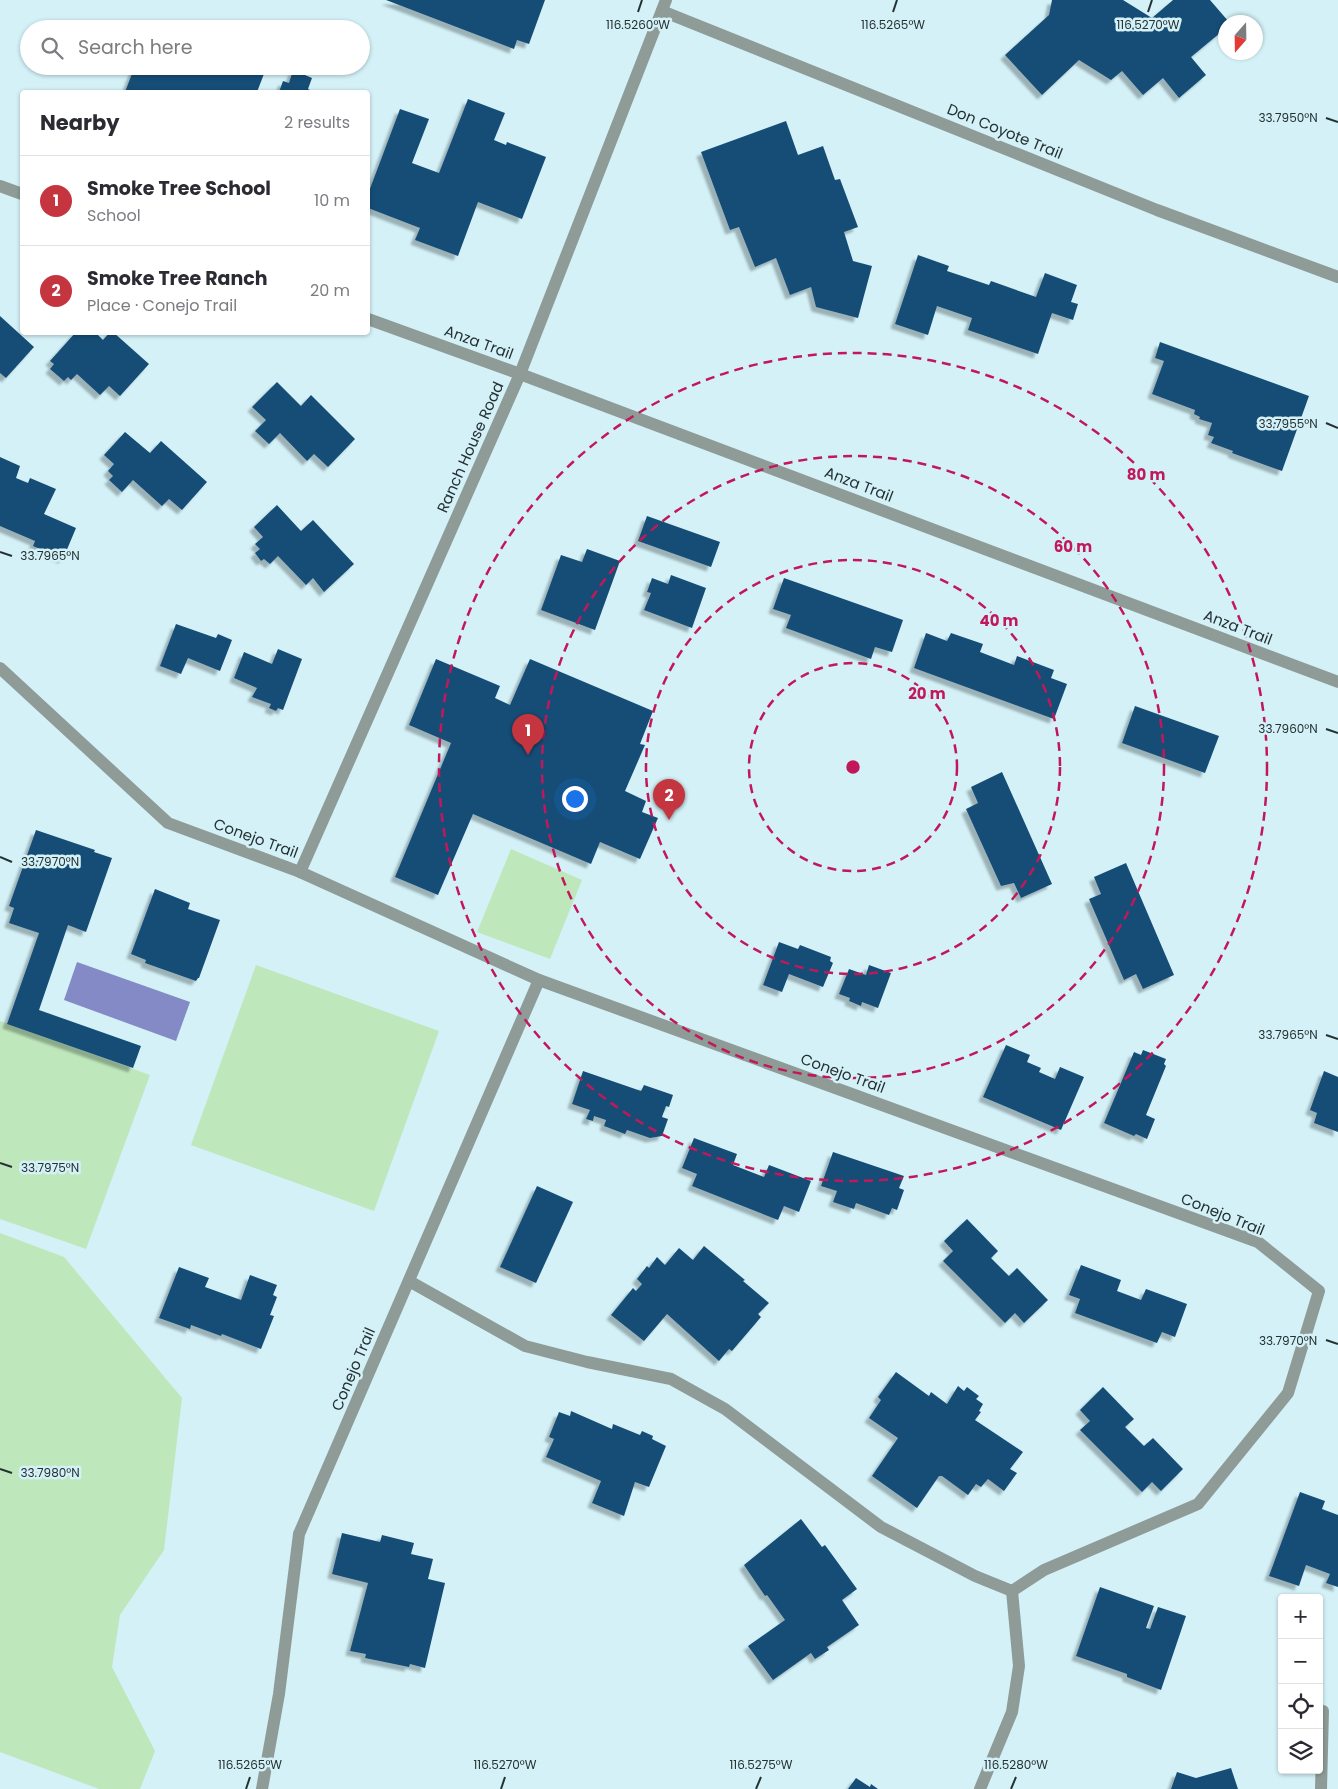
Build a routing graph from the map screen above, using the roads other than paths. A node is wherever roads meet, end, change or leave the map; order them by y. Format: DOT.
graph roads {
  1 [pos="664,5"];
  2 [pos="0,186"];
  3 [pos="20,193"];
  4 [pos="1338,277"];
  5 [pos="370,320"];
  6 [pos="520,374"];
  7 [pos="0,668"];
  8 [pos="1338,682"];
  9 [pos="300,872"];
  10 [pos="539,980"];
  11 [pos="409,1281"];
  12 [pos="1012,1591"];
  13 [pos="1323,1729"];
  14 [pos="262,1789"];
  15 [pos="980,1789"];
  16 [pos="1321,1789"];
  1 -- 4 [label="street, Don Coyote Trail"];
  1 -- 6 [label="street, Ranch House Road"];
  2 -- 3 [label="street"];
  5 -- 6 [label="street, Anza Trail"];
  6 -- 8 [label="street, Anza Trail"];
  6 -- 9 [label="street, Ranch House Road"];
  7 -- 9 [label="street, Conejo Trail"];
  9 -- 10 [label="street, Conejo Trail"];
  10 -- 11 [label="street, Conejo Trail"];
  10 -- 12 [label="street, Conejo Trail"];
  11 -- 12 [label="street"];
  11 -- 14 [label="street, Conejo Trail"];
  12 -- 15 [label="street"];
  13 -- 16 [label="street"];
}
